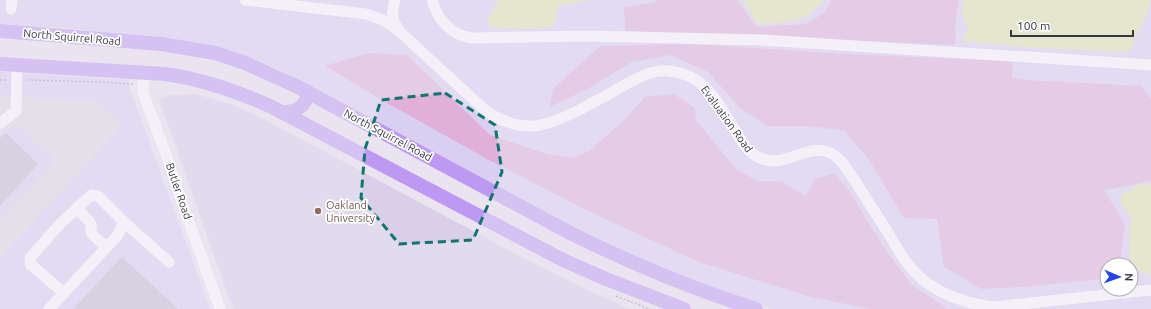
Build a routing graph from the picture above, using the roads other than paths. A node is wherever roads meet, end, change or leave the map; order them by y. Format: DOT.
graph roads {
  1 [pos="245,0"];
  2 [pos="396,0"];
  3 [pos="432,0"];
  4 [pos="398,30"];
  5 [pos="0,31"];
  6 [pos="0,64"];
  7 [pos="17,65"];
  8 [pos="1151,65"];
  9 [pos="143,72"];
  10 [pos="308,92"];
  11 [pos="282,112"];
  12 [pos="0,122"];
  13 [pos="77,208"];
  14 [pos="124,222"];
  15 [pos="106,247"];
  16 [pos="168,262"];
  17 [pos="1151,290"];
  18 [pos="64,293"];
  19 [pos="49,309"];
  20 [pos="220,309"];
  21 [pos="684,309"];
  22 [pos="756,309"];
  1 -- 4 [label="street, Evaluation Road"];
  2 -- 4 [label="street"];
  3 -- 8 [label="street"];
  4 -- 17 [label="street, Evaluation Road"];
  5 -- 10 [label="main road, North Squirrel Road"];
  6 -- 7 [label="main road"];
  7 -- 9 [label="main road"];
  7 -- 12 [label="street"];
  9 -- 11 [label="main road"];
  9 -- 20 [label="street, Butler Road"];
  10 -- 11 [label="main road"];
  10 -- 22 [label="main road, North Squirrel Road"];
  11 -- 21 [label="main road"];
  13 -- 14 [label="street"];
  13 -- 15 [label="street"];
  13 -- 18 [label="street"];
  14 -- 15 [label="street"];
  14 -- 16 [label="street"];
  15 -- 18 [label="street"];
  18 -- 19 [label="street"];
}
